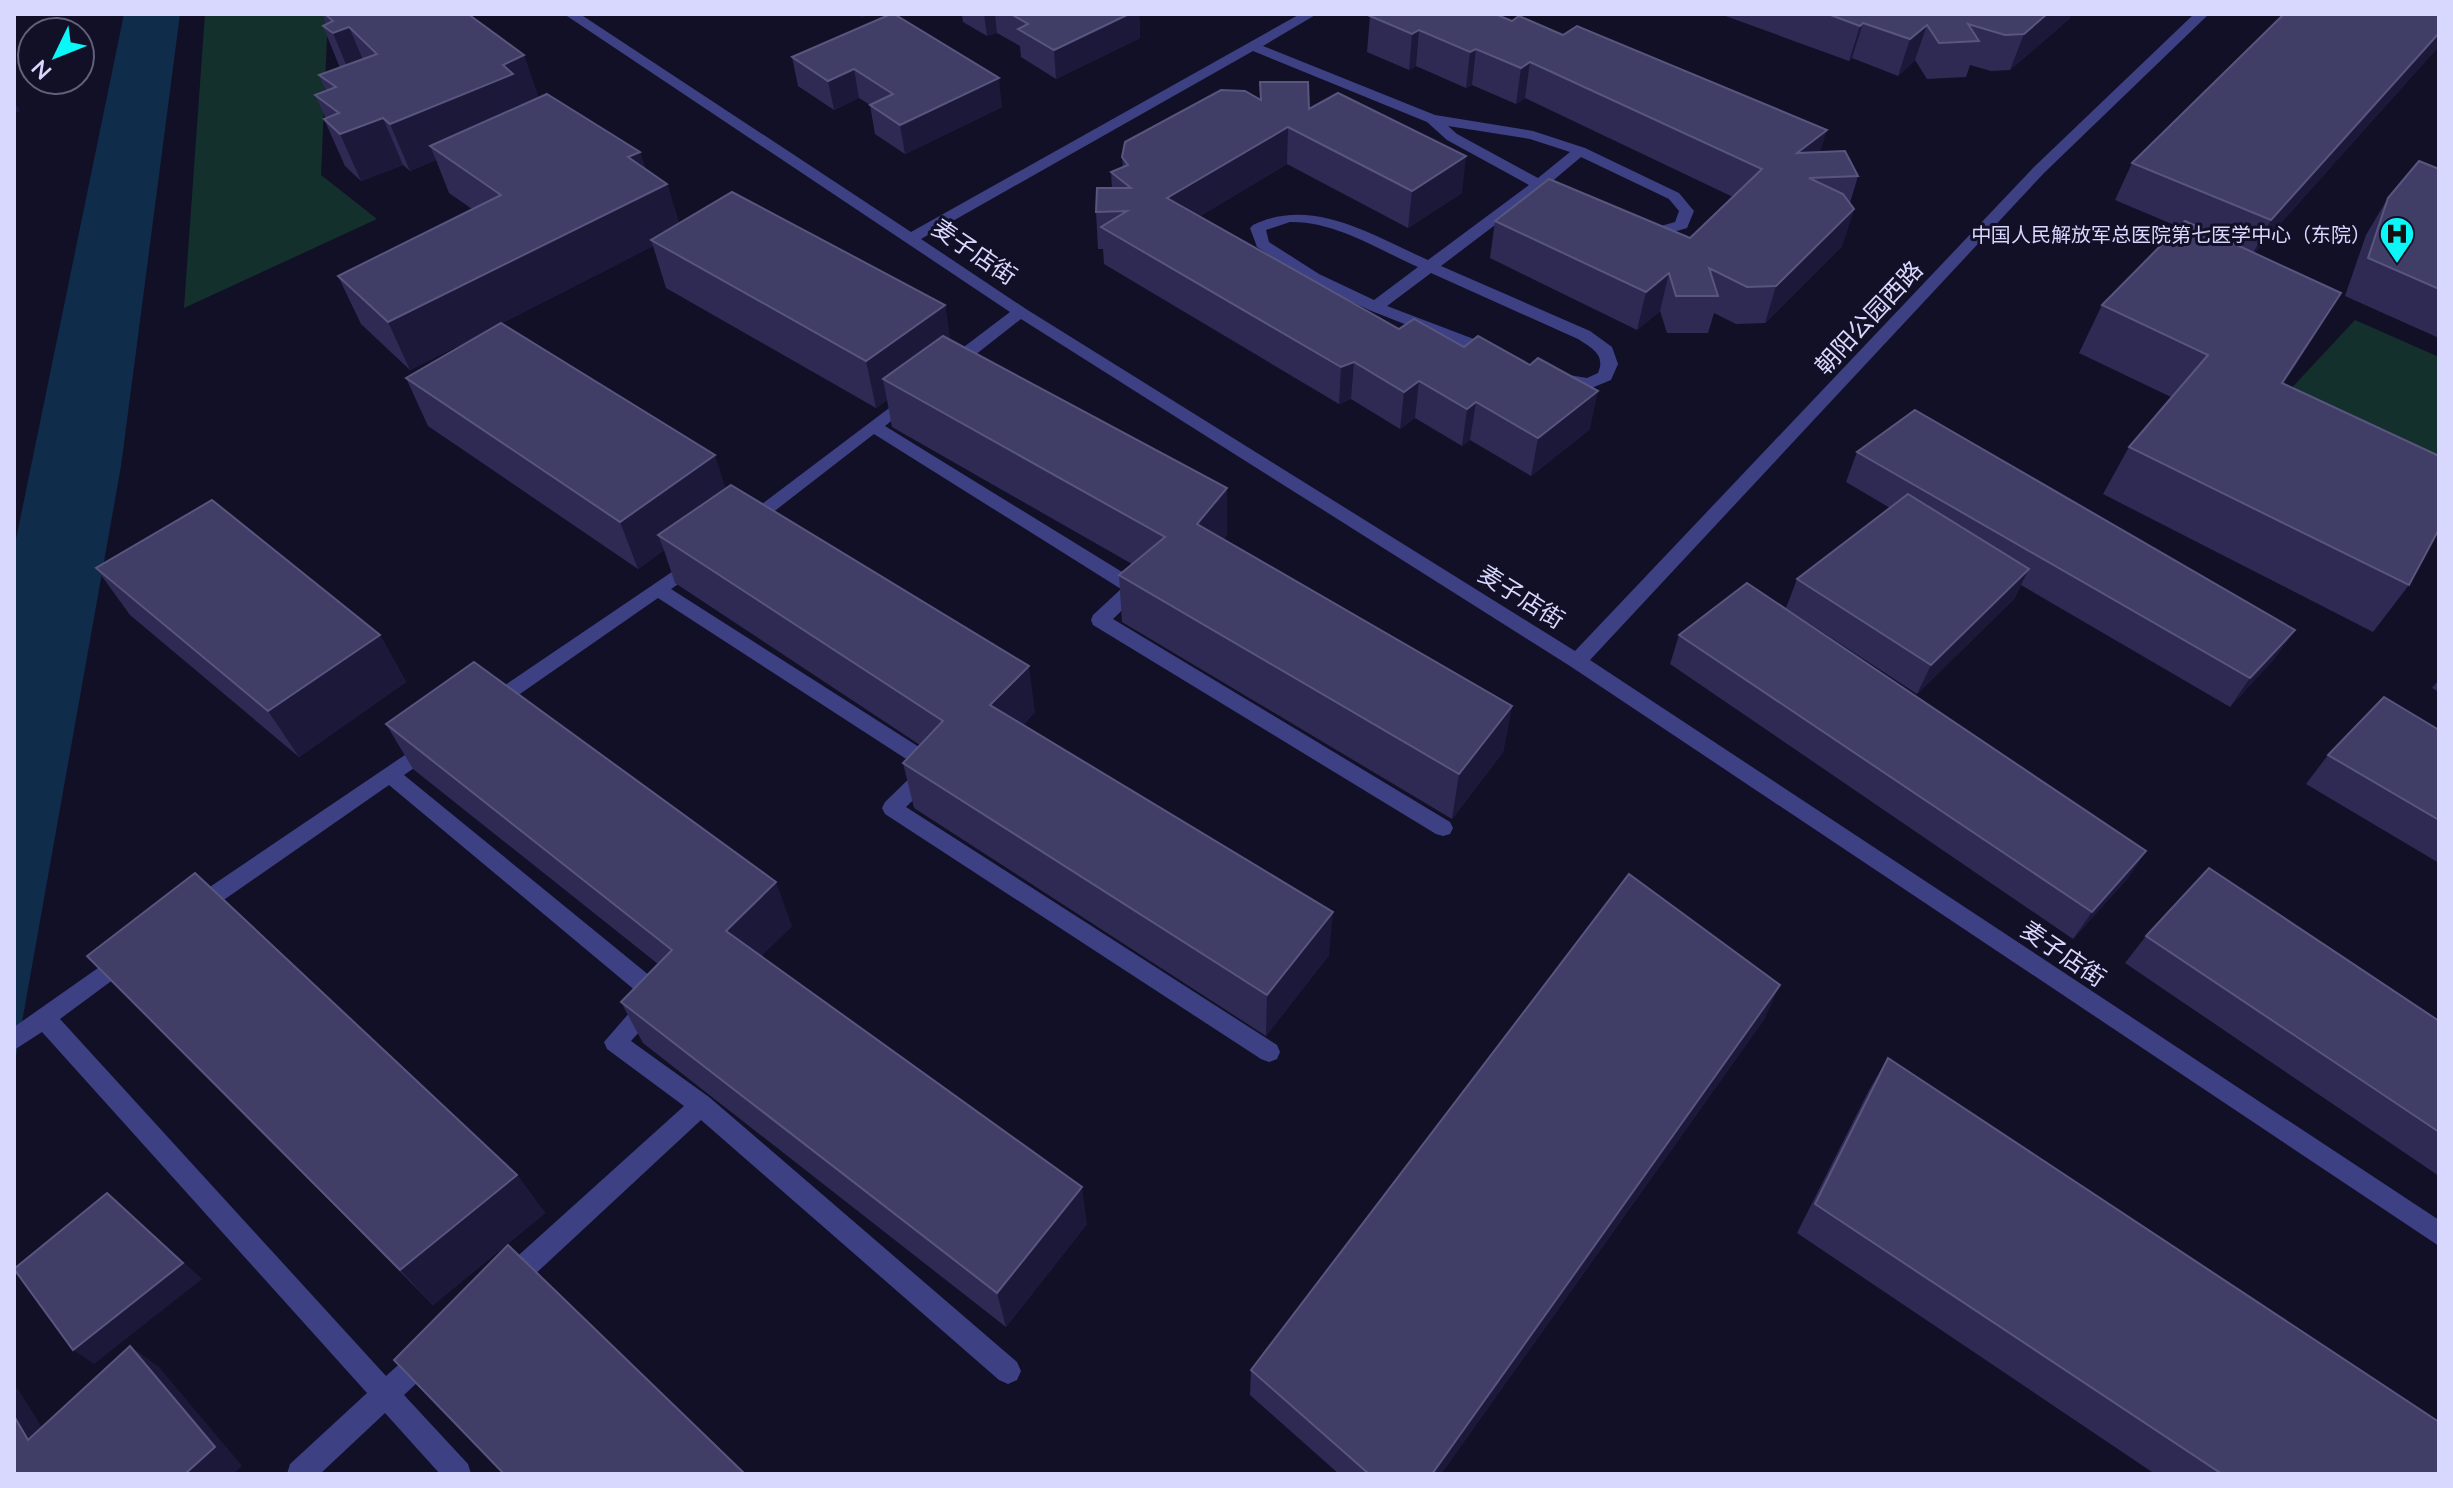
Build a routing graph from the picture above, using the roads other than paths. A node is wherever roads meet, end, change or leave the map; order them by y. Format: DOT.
graph roads {
  1 [pos="571,14"];
  2 [pos="1310,14"];
  3 [pos="2202,14"];
  4 [pos="1252,46"];
  5 [pos="1432,119"];
  6 [pos="1580,151"];
  7 [pos="1539,185"];
  8 [pos="1565,197"];
  9 [pos="1631,225"];
  10 [pos="910,239"];
  11 [pos="1428,268"];
  12 [pos="1375,307"];
  13 [pos="1020,312"];
  14 [pos="1503,357"];
  15 [pos="1546,374"];
  16 [pos="873,426"];
  17 [pos="659,590"];
  18 [pos="1577,661"];
  19 [pos="470,719"];
  20 [pos="445,736"];
  21 [pos="389,774"];
  22 [pos="1443,828"];
  23 [pos="175,923"];
  24 [pos="137,949"];
  25 [pos="44,1018"];
  26 [pos="14,1040"];
  27 [pos="1269,1052"];
  28 [pos="701,1105"];
  29 [pos="2439,1234"];
  30 [pos="491,1298"];
  31 [pos="444,1341"];
  32 [pos="1008,1371"];
  33 [pos="385,1394"];
  34 [pos="300,1474"];
  35 [pos="458,1474"];
  1 -- 10 [label="street, 麦子店街"];
  2 -- 4 [label="street"];
  3 -- 18 [label="street, 朝阳公园西路"];
  4 -- 5 [label="street"];
  4 -- 10 [label="street"];
  5 -- 6 [label="street"];
  5 -- 7 [label="street"];
  6 -- 7 [label="street"];
  6 -- 9 [label="street"];
  7 -- 8 [label="street"];
  7 -- 11 [label="street"];
  10 -- 13 [label="street, 麦子店街"];
  11 -- 12 [label="street"];
  11 -- 12 [label="street"];
  11 -- 15 [label="street"];
  12 -- 14 [label="street"];
  13 -- 16 [label="street"];
  13 -- 18 [label="street, 麦子店街"];
  16 -- 17 [label="street"];
  16 -- 22 [label="street"];
  17 -- 19 [label="street"];
  17 -- 27 [label="street"];
  18 -- 29 [label="street, 麦子店街"];
  20 -- 21 [label="street"];
  21 -- 23 [label="street"];
  21 -- 28 [label="street"];
  24 -- 25 [label="street"];
  25 -- 26 [label="street"];
  25 -- 33 [label="street"];
  28 -- 30 [label="street"];
  28 -- 32 [label="street"];
  31 -- 33 [label="street"];
  33 -- 34 [label="street"];
  33 -- 35 [label="street"];
}
